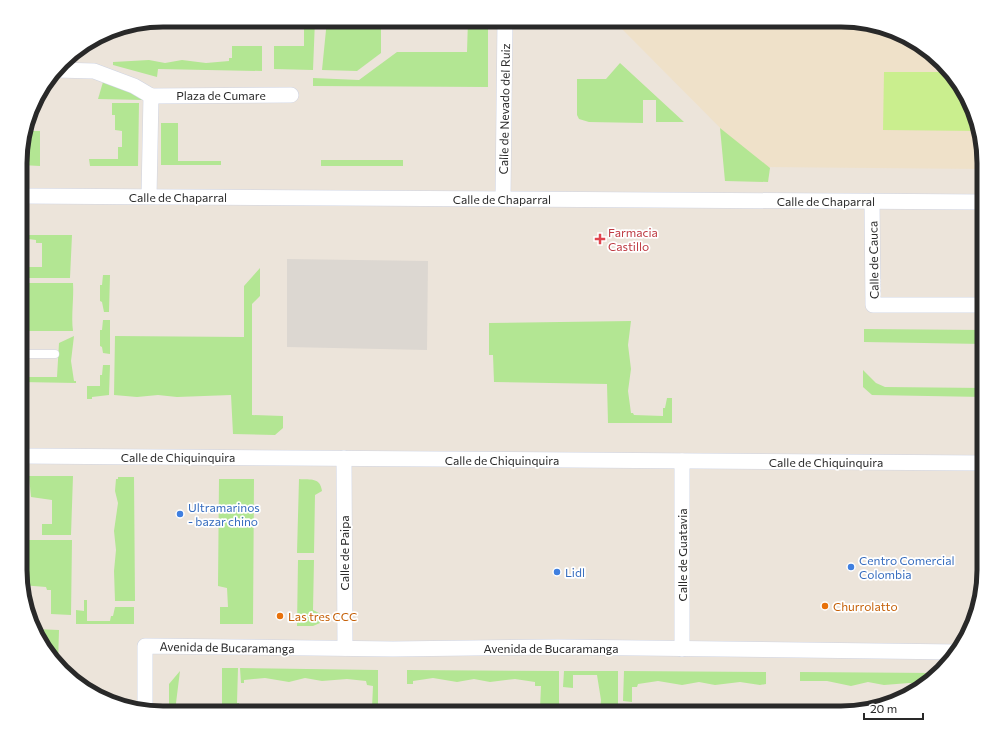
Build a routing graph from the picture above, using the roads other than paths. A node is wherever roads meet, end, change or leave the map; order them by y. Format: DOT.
graph roads {
  1 [pos="505,27"];
  2 [pos="64,70"];
  3 [pos="291,95"];
  4 [pos="151,96"];
  5 [pos="27,196"];
  6 [pos="149,196"];
  7 [pos="503,198"];
  8 [pos="872,201"];
  9 [pos="977,202"];
  10 [pos="977,305"];
  11 [pos="27,354"];
  12 [pos="55,354"];
  13 [pos="27,456"];
  14 [pos="344,458"];
  15 [pos="682,461"];
  16 [pos="977,463"];
  17 [pos="345,648"];
  18 [pos="682,649"];
  19 [pos="950,652"];
  20 [pos="145,704"];
  1 -- 7 [label="street, Calle de Nevado del Ruiz"];
  2 -- 4 [label="street"];
  3 -- 4 [label="street, Plaza de Cumare"];
  4 -- 6 [label="street"];
  5 -- 6 [label="street, Calle de Chaparral"];
  6 -- 7 [label="street, Calle de Chaparral"];
  7 -- 8 [label="street, Calle de Chaparral"];
  8 -- 9 [label="street, Calle de Chaparral"];
  8 -- 10 [label="street, Calle de Cauca"];
  11 -- 12 [label="lane"];
  13 -- 14 [label="street, Calle de Chiquinquira"];
  14 -- 15 [label="street, Calle de Chiquinquira"];
  14 -- 17 [label="street, Calle de Paipa"];
  15 -- 16 [label="street, Calle de Chiquinquira"];
  15 -- 18 [label="street, Calle de Guatavia"];
  17 -- 18 [label="street, Avenida de Bucaramanga"];
  17 -- 20 [label="street, Avenida de Bucaramanga"];
  18 -- 19 [label="street, Avenida de Bucaramanga"];
}
